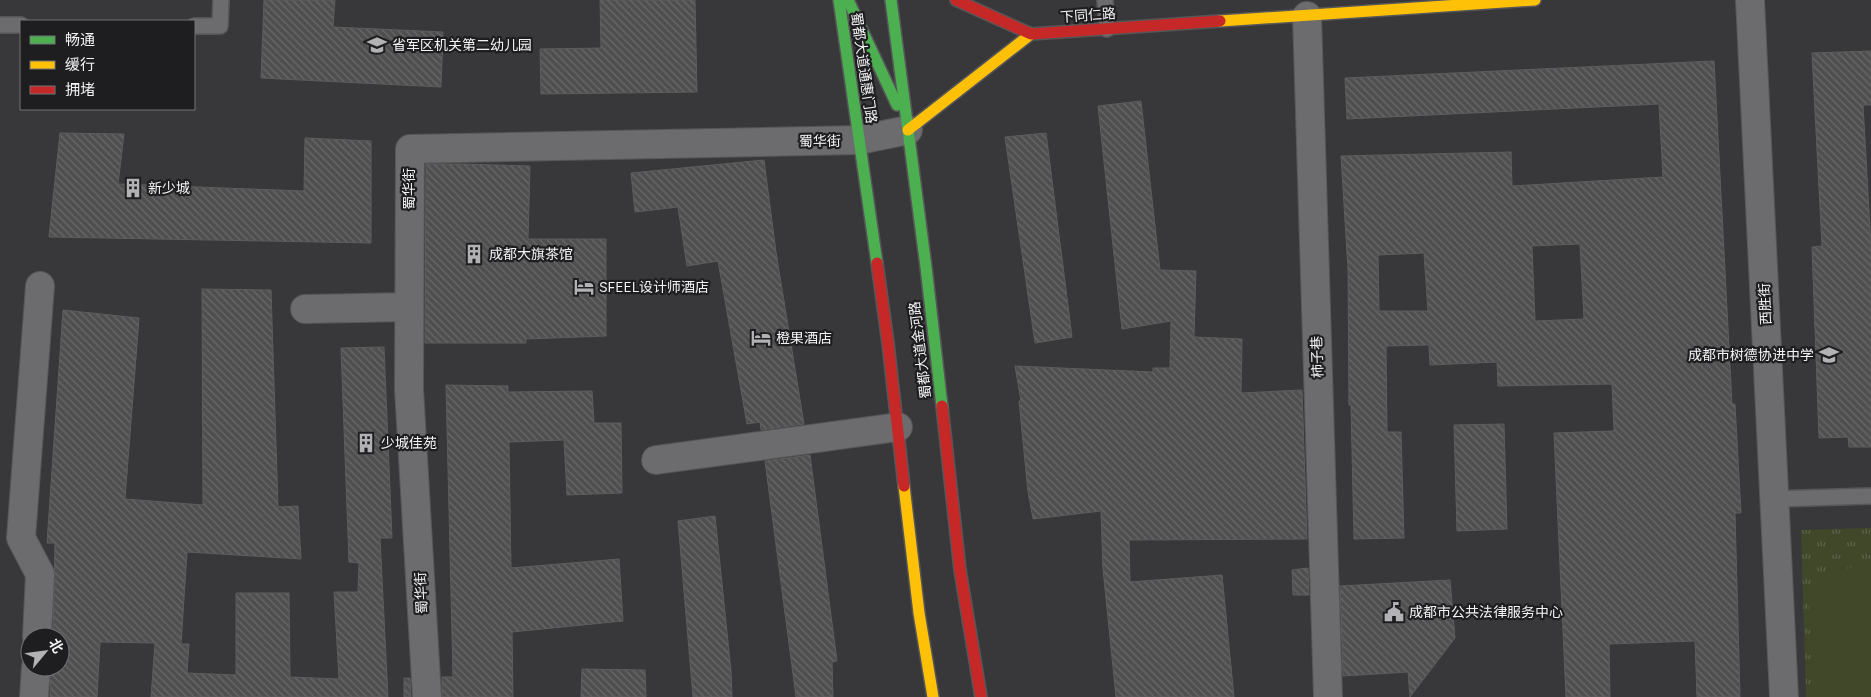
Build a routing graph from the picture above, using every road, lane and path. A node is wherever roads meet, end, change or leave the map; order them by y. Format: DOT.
graph roads {
  1 [pos="221,0"];
  2 [pos="839,0"];
  3 [pos="848,0"];
  4 [pos="891,0"];
  5 [pos="956,0"];
  6 [pos="1105,0"];
  7 [pos="1535,0"];
  8 [pos="1750,0"];
  9 [pos="1306,8"];
  10 [pos="0,25"];
  11 [pos="20,25"];
  12 [pos="195,26"];
  13 [pos="1107,29"];
  14 [pos="1032,34"];
  15 [pos="908,130"];
  16 [pos="859,140"];
  17 [pos="40,286"];
  18 [pos="409,307"];
  19 [pos="305,309"];
  20 [pos="898,427"];
  21 [pos="656,460"];
  22 [pos="1871,496"];
  23 [pos="1774,500"];
  24 [pos="37,627"];
  25 [pos="35,677"];
  26 [pos="34,697"];
  27 [pos="427,697"];
  28 [pos="933,697"];
  29 [pos="981,697"];
  30 [pos="1328,697"];
  31 [pos="1784,697"];
  1 -- 12 [label="lane"];
  2 -- 16 [label="main road, 蜀都大道通惠门路"];
  3 -- 15 [label="main road"];
  4 -- 15 [label="main road, 蜀都大道金河路"];
  5 -- 14 [label="main road, 下同仁路"];
  6 -- 13 [label="lane"];
  7 -- 9 [label="main road, 下同仁路"];
  8 -- 23 [label="street, 西胜街"];
  9 -- 13 [label="main road, 下同仁路"];
  9 -- 30 [label="street, 柿子巷"];
  10 -- 11 [label="lane"];
  13 -- 14 [label="main road, 下同仁路"];
  14 -- 15 [label="main road"];
  15 -- 16 [label="street, 蜀华街"];
  15 -- 29 [label="main road, 蜀都大道金河路"];
  16 -- 18 [label="street, 蜀华街"];
  16 -- 20 [label="main road"];
  17 -- 24 [label="street"];
  18 -- 19 [label="street"];
  18 -- 27 [label="street, 蜀华街"];
  20 -- 21 [label="street"];
  20 -- 28 [label="main road"];
  22 -- 23 [label="lane"];
  23 -- 31 [label="street, 西胜街"];
  25 -- 26 [label="street"];
}
